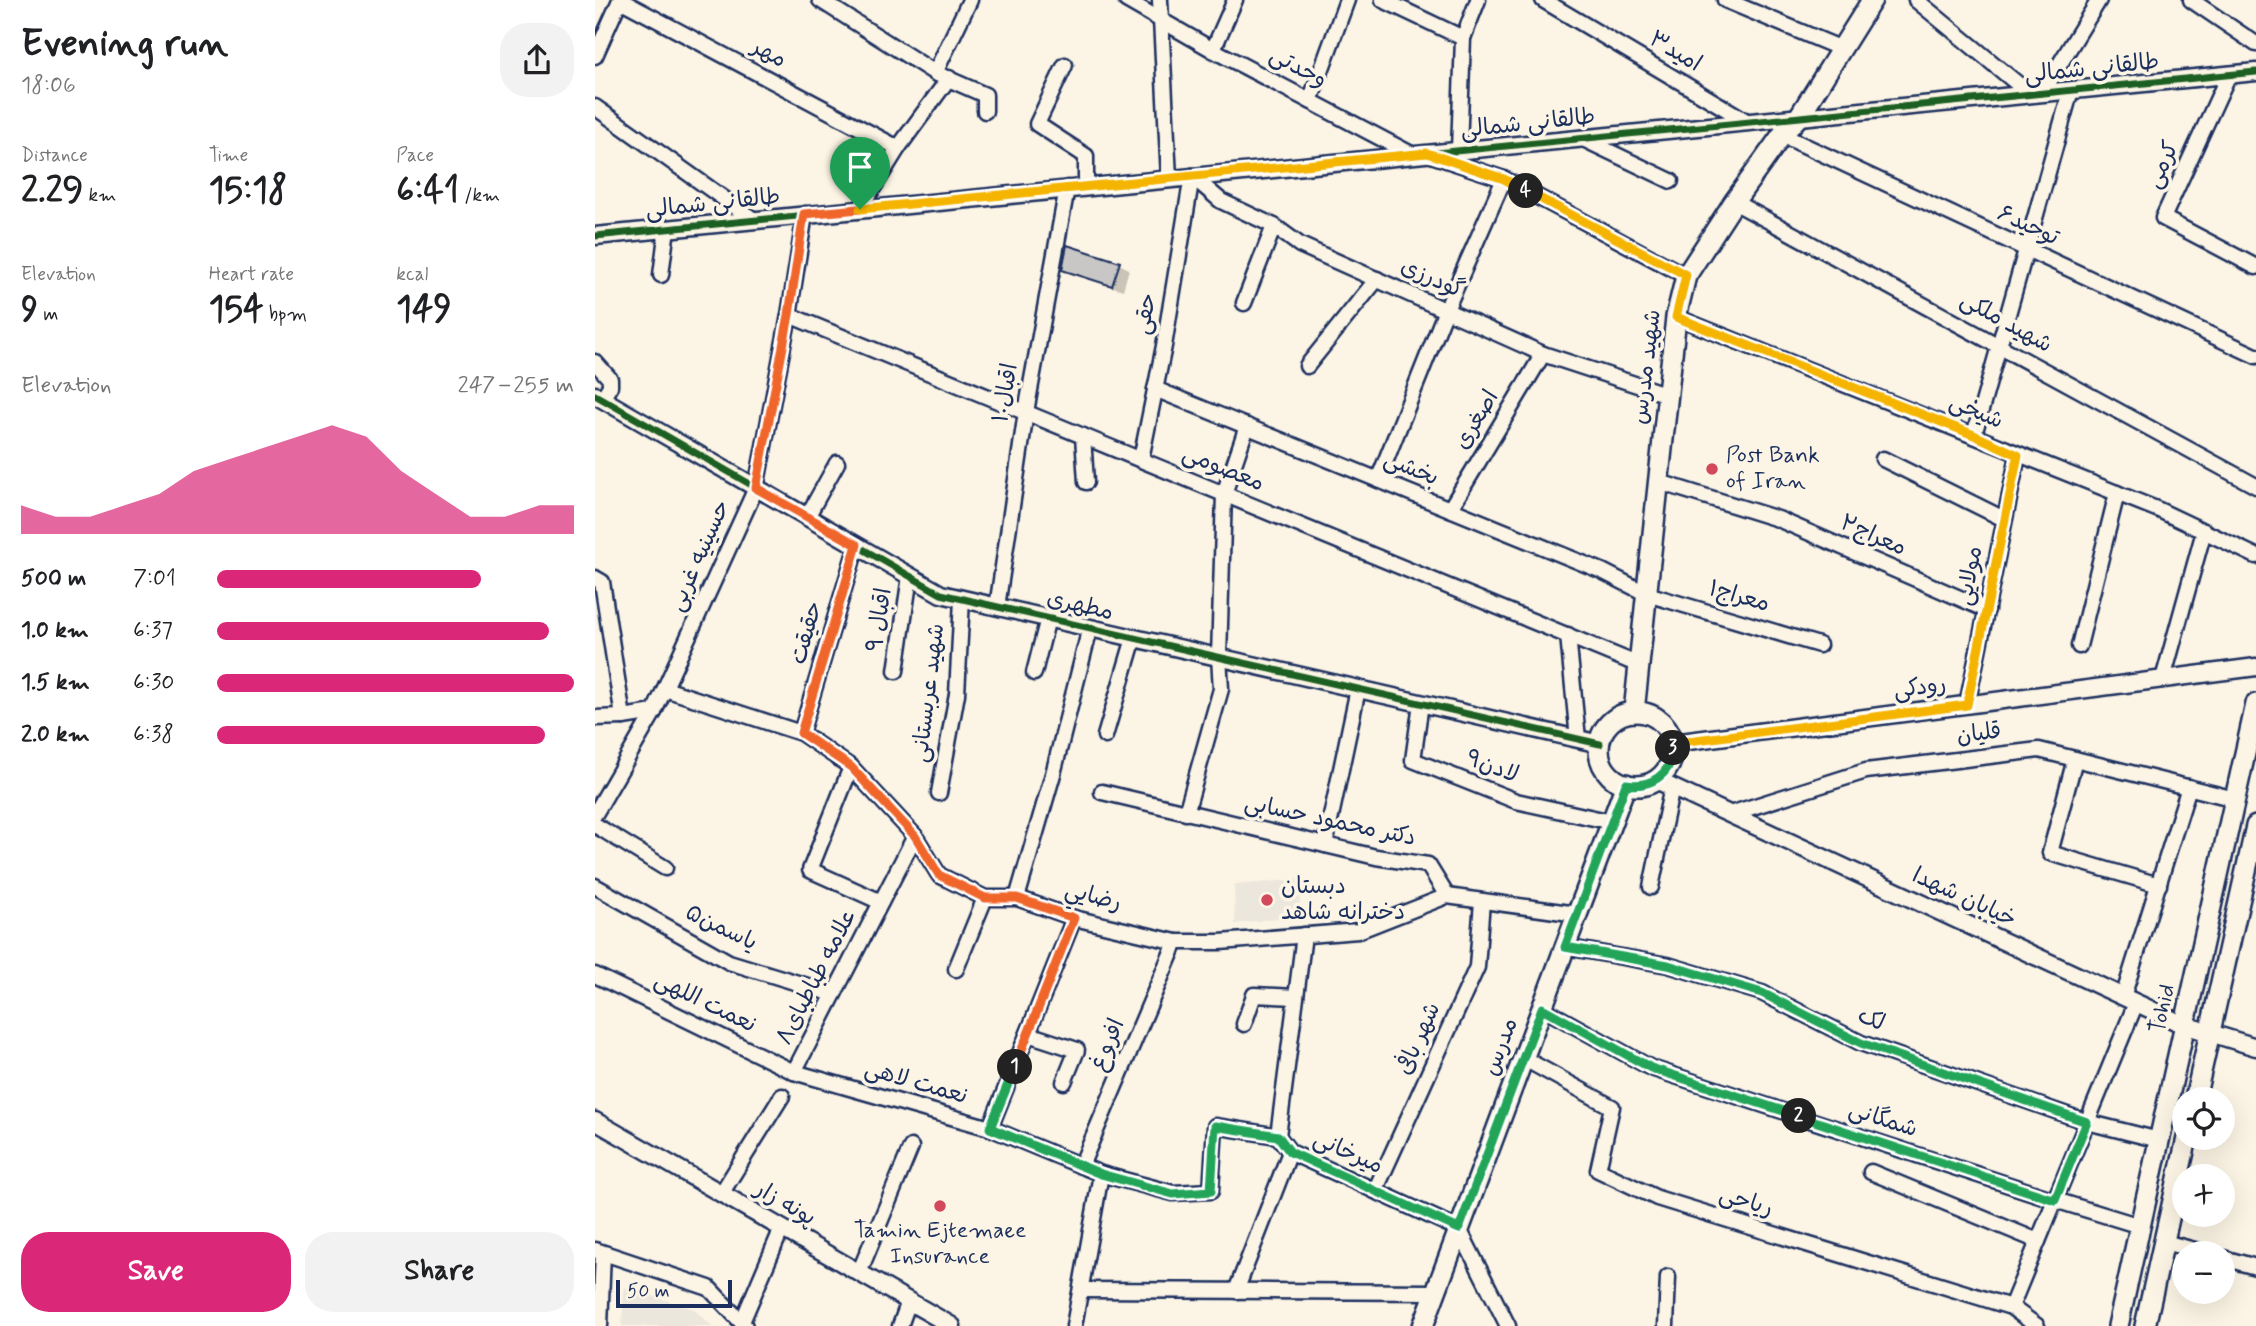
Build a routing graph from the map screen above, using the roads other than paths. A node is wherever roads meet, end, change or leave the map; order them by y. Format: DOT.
graph roads {
  1 [pos="620,0"];
  2 [pos="820,0"];
  3 [pos="970,0"];
  4 [pos="1126,0"];
  5 [pos="1160,0"];
  6 [pos="1235,0"];
  7 [pos="1347,0"];
  8 [pos="1383,0"];
  9 [pos="1478,0"];
  10 [pos="1543,0"];
  11 [pos="1725,0"];
  12 [pos="1872,0"];
  13 [pos="1916,0"];
  14 [pos="2099,0"];
  15 [pos="2191,0"];
  16 [pos="1163,20"];
  17 [pos="1463,38"];
  18 [pos="2256,44"];
  19 [pos="1842,49"];
  20 [pos="1213,50"];
  21 [pos="595,56"];
  22 [pos="1065,65"];
  23 [pos="2256,72"];
  24 [pos="935,73"];
  25 [pos="2229,74"];
  26 [pos="949,78"];
  27 [pos="2071,90"];
  28 [pos="2036,93"];
  29 [pos="1310,101"];
  30 [pos="595,107"];
  31 [pos="985,111"];
  32 [pos="1800,115"];
  33 [pos="1748,122"];
  34 [pos="1782,135"];
  35 [pos="1581,138"];
  36 [pos="898,148"];
  37 [pos="1459,150"];
  38 [pos="1420,154"];
  39 [pos="1192,176"];
  40 [pos="1169,178"];
  41 [pos="1504,179"];
  42 [pos="1671,181"];
  43 [pos="1086,187"];
  44 [pos="1067,188"];
  45 [pos="1734,202"];
  46 [pos="860,209"];
  47 [pos="804,214"];
  48 [pos="754,220"];
  49 [pos="1274,226"];
  50 [pos="667,228"];
  51 [pos="595,236"];
  52 [pos="2026,250"];
  53 [pos="2256,267"];
  54 [pos="661,275"];
  55 [pos="1686,275"];
  56 [pos="1377,279"];
  57 [pos="1244,303"];
  58 [pos="1446,310"];
  59 [pos="789,315"];
  60 [pos="1676,317"];
  61 [pos="1999,345"];
  62 [pos="1543,354"];
  63 [pos="2256,356"];
  64 [pos="595,362"];
  65 [pos="1307,366"];
  66 [pos="1155,389"];
  67 [pos="1668,395"];
  68 [pos="598,397"];
  69 [pos="1025,412"];
  70 [pos="1247,426"];
  71 [pos="1974,435"];
  72 [pos="1083,436"];
  73 [pos="2018,455"];
  74 [pos="1883,459"];
  75 [pos="1141,460"];
  76 [pos="837,463"];
  77 [pos="1378,480"];
  78 [pos="1086,482"];
  79 [pos="1659,482"];
  80 [pos="2256,486"];
  81 [pos="756,488"];
  82 [pos="2117,493"];
  83 [pos="1224,494"];
  84 [pos="1450,509"];
  85 [pos="807,517"];
  86 [pos="2004,519"];
  87 [pos="2204,531"];
  88 [pos="857,545"];
  89 [pos="2256,556"];
  90 [pos="910,576"];
  91 [pos="595,578"];
  92 [pos="1647,594"];
  93 [pos="962,599"];
  94 [pos="997,607"];
  95 [pos="1987,610"];
  96 [pos="1048,618"];
  97 [pos="1090,628"];
  98 [pos="1568,635"];
  99 [pos="1134,638"];
  100 [pos="1819,645"];
  101 [pos="2079,646"];
  102 [pos="1219,657"];
  103 [pos="1639,665"];
  104 [pos="2256,667"];
  105 [pos="896,671"];
  106 [pos="1034,673"];
  107 [pos="2163,679"];
  108 [pos="1358,689"];
  109 [pos="665,690"];
  110 [pos="1421,703"];
  111 [pos="2256,704"];
  112 [pos="1967,705"];
  113 [pos="654,712"];
  114 [pos="1634,712"];
  115 [pos="623,717"];
  116 [pos="595,718"];
  117 [pos="801,733"];
  118 [pos="1105,736"];
  119 [pos="1578,739"];
  120 [pos="1673,743"];
  121 [pos="1600,744"];
  122 [pos="2075,758"];
  123 [pos="851,767"];
  124 [pos="1626,784"];
  125 [pos="1664,784"];
  126 [pos="2189,787"];
  127 [pos="1102,792"];
  128 [pos="939,793"];
  129 [pos="2235,799"];
  130 [pos="1186,813"];
  131 [pos="595,814"];
  132 [pos="1730,814"];
  133 [pos="1612,822"];
  134 [pos="595,825"];
  135 [pos="2256,826"];
  136 [pos="915,836"];
  137 [pos="1325,845"];
  138 [pos="665,868"];
  139 [pos="2159,885"];
  140 [pos="595,886"];
  141 [pos="1651,887"];
  142 [pos="1447,896"];
  143 [pos="985,898"];
  144 [pos="1017,898"];
  145 [pos="1482,901"];
  146 [pos="881,902"];
  147 [pos="1577,914"];
  148 [pos="1074,918"];
  149 [pos="1304,935"];
  150 [pos="1176,942"];
  151 [pos="1565,947"];
  152 [pos="956,970"];
  153 [pos="595,975"];
  154 [pos="834,994"];
  155 [pos="1296,997"];
  156 [pos="2130,1000"];
  157 [pos="1542,1008"];
  158 [pos="1244,1024"];
  159 [pos="2184,1025"];
  160 [pos="2210,1033"];
  161 [pos="1028,1034"];
  162 [pos="2256,1047"];
  163 [pos="1523,1058"];
  164 [pos="794,1072"];
  165 [pos="1064,1082"];
  166 [pos="2199,1087"];
  167 [pos="782,1096"];
  168 [pos="595,1121"];
  169 [pos="2087,1122"];
  170 [pos="990,1128"];
  171 [pos="1278,1136"];
  172 [pos="2159,1140"];
  173 [pos="911,1147"];
  174 [pos="2184,1150"];
  175 [pos="1290,1152"];
  176 [pos="1081,1166"];
  177 [pos="1871,1172"];
  178 [pos="1101,1174"];
  179 [pos="1375,1191"];
  180 [pos="721,1194"];
  181 [pos="2055,1200"];
  182 [pos="2140,1226"];
  183 [pos="782,1228"];
  184 [pos="1459,1229"];
  185 [pos="2038,1241"];
  186 [pos="2164,1242"];
  187 [pos="2172,1244"];
  188 [pos="599,1251"];
  189 [pos="2235,1261"];
  190 [pos="2256,1267"];
  191 [pos="859,1273"];
  192 [pos="1668,1278"];
  193 [pos="1081,1290"];
  194 [pos="1236,1291"];
  195 [pos="1436,1292"];
  196 [pos="909,1301"];
  197 [pos="2011,1307"];
  198 [pos="743,1324"];
  199 [pos="600,1326"];
  200 [pos="900,1326"];
  201 [pos="952,1326"];
  202 [pos="1074,1326"];
  203 [pos="1423,1326"];
  204 [pos="1508,1326"];
  205 [pos="1666,1326"];
  206 [pos="2037,1326"];
  207 [pos="2118,1326"];
  208 [pos="2145,1326"];
  1 -- 21 [label="street"];
  1 -- 36 [label="street, مهر"];
  2 -- 24 [label="street"];
  3 -- 24 [label="street"];
  4 -- 16 [label="street, وحدتی"];
  5 -- 16 [label="street"];
  6 -- 20 [label="street"];
  7 -- 29 [label="street"];
  8 -- 17 [label="street"];
  9 -- 17 [label="street"];
  10 -- 33 [label="street, امید۳"];
  11 -- 19 [label="street"];
  12 -- 19 [label="main road, شهید مدرس"];
  13 -- 28 [label="street"];
  14 -- 28 [label="street"];
  15 -- 18 [label="street"];
  16 -- 20 [label="street, وحدتی"];
  16 -- 40 [label="street"];
  17 -- 37 [label="street"];
  19 -- 32 [label="main road, شهید مدرس"];
  20 -- 29 [label="street, وحدتی"];
  22 -- 43 [label="street"];
  23 -- 25 [label="street, طالقانی شمالی"];
  24 -- 26 [label="street"];
  25 -- 27 [label="street, طالقانی شمالی"];
  25 -- 53 [label="street, کرمی"];
  26 -- 31 [label="street"];
  26 -- 36 [label="street"];
  27 -- 28 [label="street, طالقانی شمالی"];
  27 -- 52 [label="street"];
  28 -- 32 [label="street, طالقانی شمالی"];
  29 -- 38 [label="street, وحدتی"];
  30 -- 48 [label="street"];
  32 -- 33 [label="street, طالقانی شمالی"];
  32 -- 34 [label="main road, شهید مدرس"];
  33 -- 35 [label="street, طالقانی شمالی"];
  34 -- 45 [label="main road, شهید مدرس"];
  34 -- 52 [label="street, توحید۶"];
  35 -- 37 [label="street, طالقانی شمالی"];
  35 -- 42 [label="street"];
  36 -- 46 [label="street"];
  37 -- 38 [label="street, طالقانی شمالی"];
  38 -- 39 [label="street, طالقانی شمالی"];
  38 -- 41 [label="street, وحدتی"];
  39 -- 40 [label="street, طالقانی شمالی"];
  39 -- 49 [label="street, گودرزی"];
  39 -- 66 [label="street, حقی"];
  40 -- 43 [label="street, طالقانی شمالی"];
  41 -- 55 [label="street, وحدتی"];
  41 -- 58 [label="street"];
  43 -- 44 [label="street, طالقانی شمالی"];
  44 -- 46 [label="street, طالقانی شمالی"];
  44 -- 69 [label="street, اقبال۱۰"];
  45 -- 55 [label="main road, شهید مدرس"];
  45 -- 61 [label="street, شهید ملکی"];
  46 -- 47 [label="street, طالقانی شمالی"];
  47 -- 48 [label="street, طالقانی شمالی"];
  47 -- 59 [label="street, حسینیه غربی"];
  48 -- 50 [label="street, طالقانی شمالی"];
  49 -- 56 [label="street, گودرزی"];
  49 -- 57 [label="street"];
  50 -- 51 [label="street, طالقانی شمالی"];
  50 -- 54 [label="street"];
  52 -- 61 [label="street"];
  52 -- 63 [label="street, توحید۶"];
  55 -- 60 [label="main road, شهید مدرس"];
  56 -- 58 [label="street, گودرزی"];
  56 -- 65 [label="street"];
  58 -- 62 [label="street, گودرزی"];
  58 -- 77 [label="street"];
  59 -- 69 [label="street, معصومی"];
  59 -- 81 [label="street, حسینیه غربی"];
  60 -- 67 [label="main road, شهید مدرس"];
  60 -- 71 [label="street, شیخی"];
  61 -- 71 [label="street"];
  61 -- 80 [label="street, شهید ملکی"];
  62 -- 67 [label="street, گودرزی"];
  62 -- 84 [label="street, اصغری"];
  64 -- 68 [label="street"];
  66 -- 70 [label="street, بخشی"];
  66 -- 75 [label="street, حقی"];
  67 -- 79 [label="main road, شهید مدرس"];
  68 -- 81 [label="street, مطهری"];
  69 -- 72 [label="street, معصومی"];
  69 -- 94 [label="street, اقبال۱۰"];
  70 -- 77 [label="street, بخشی"];
  70 -- 83 [label="street"];
  71 -- 73 [label="street, شیخی"];
  72 -- 75 [label="street, معصومی"];
  72 -- 78 [label="street"];
  73 -- 82 [label="street, شیخی"];
  73 -- 86 [label="street, مولایی"];
  74 -- 86 [label="street"];
  75 -- 83 [label="street, معصومی"];
  76 -- 85 [label="street"];
  77 -- 84 [label="street, بخشی"];
  79 -- 92 [label="main road, شهید مدرس"];
  79 -- 95 [label="street, معراج۲"];
  81 -- 85 [label="street, مطهری"];
  81 -- 109 [label="street, حسینیه غربی"];
  82 -- 87 [label="street, شیخی"];
  82 -- 101 [label="street"];
  83 -- 98 [label="street, معصومی"];
  83 -- 102 [label="street"];
  84 -- 92 [label="street, بخشی"];
  85 -- 88 [label="street, مطهری"];
  86 -- 95 [label="street, مولایی"];
  87 -- 89 [label="street, شیخی"];
  87 -- 107 [label="street"];
  88 -- 90 [label="street, مطهری"];
  88 -- 117 [label="street, حقیقت"];
  90 -- 93 [label="street, مطهری"];
  90 -- 105 [label="street, اقبال ۹"];
  91 -- 115 [label="street"];
  92 -- 100 [label="street, معراج۱"];
  92 -- 103 [label="main road, شهید مدرس"];
  93 -- 94 [label="street, مطهری"];
  93 -- 128 [label="street, شهید عربستانی"];
  94 -- 96 [label="street, مطهری"];
  95 -- 112 [label="street, مولایی"];
  96 -- 97 [label="street, مطهری"];
  96 -- 106 [label="street"];
  97 -- 99 [label="street, مطهری"];
  97 -- 144 [label="street"];
  98 -- 103 [label="street, معصومی"];
  98 -- 119 [label="street"];
  99 -- 102 [label="street, مطهری"];
  99 -- 118 [label="street"];
  102 -- 108 [label="street, مطهری"];
  102 -- 130 [label="street"];
  103 -- 114 [label="main road, شهید مدرس"];
  104 -- 107 [label="street, رودکی"];
  107 -- 112 [label="street, رودکی"];
  108 -- 110 [label="street, مطهری"];
  108 -- 137 [label="street"];
  109 -- 113 [label="street, حسینیه غربی"];
  109 -- 117 [label="street, رضایي"];
  110 -- 119 [label="street, مطهری"];
  110 -- 133 [label="street, لادن۹"];
  111 -- 129 [label="main road, Tohid"];
  112 -- 120 [label="street, رودکی"];
  113 -- 115 [label="street"];
  113 -- 131 [label="street, حسینیه غربی"];
  114 -- 120 [label="main road"];
  114 -- 121 [label="main road"];
  115 -- 116 [label="street"];
  117 -- 123 [label="street, رضایي"];
  119 -- 121 [label="street, مطهری"];
  120 -- 125 [label="main road"];
  121 -- 124 [label="main road"];
  122 -- 126 [label="street, قلیان"];
  122 -- 132 [label="street, قلیان"];
  122 -- 139 [label="street"];
  123 -- 136 [label="street, رضایي"];
  123 -- 146 [label="street, علامه طباطبای۸"];
  124 -- 125 [label="main road"];
  124 -- 133 [label="main road, مدرس"];
  125 -- 132 [label="street, خیابان شهدا"];
  125 -- 141 [label="street"];
  126 -- 129 [label="street, قلیان"];
  126 -- 139 [label="street"];
  127 -- 130 [label="street, دکتر محمود حسابی"];
  129 -- 159 [label="main road, Tohid"];
  130 -- 137 [label="street, دکتر محمود حسابی"];
  132 -- 156 [label="street, خیابان شهدا"];
  133 -- 147 [label="main road, مدرس"];
  134 -- 138 [label="street"];
  135 -- 160 [label="main road"];
  136 -- 143 [label="street, رضایي"];
  136 -- 146 [label="street, علامه طباطبای۸"];
  137 -- 142 [label="street, دکتر محمود حسابی"];
  139 -- 156 [label="street"];
  140 -- 154 [label="street, یاسمن۵"];
  142 -- 145 [label="street, رضایي"];
  142 -- 149 [label="street, رضایي"];
  143 -- 144 [label="street, رضایي"];
  143 -- 152 [label="street"];
  144 -- 148 [label="street, رضایي"];
  145 -- 147 [label="street, رضایي"];
  145 -- 179 [label="street, شهر بافی"];
  146 -- 154 [label="street, علامه طباطبای۸"];
  147 -- 151 [label="main road, مدرس"];
  148 -- 150 [label="street, رضایي"];
  148 -- 161 [label="street"];
  149 -- 150 [label="street, رضایي"];
  149 -- 155 [label="street"];
  150 -- 176 [label="street, افروغ"];
  151 -- 157 [label="main road, مدرس"];
  151 -- 169 [label="street, لک"];
  153 -- 164 [label="street, نعمت اللهی"];
  154 -- 164 [label="street, علامه طباطبای۸"];
  155 -- 158 [label="street"];
  155 -- 171 [label="street"];
  156 -- 159 [label="street, خیابان شهدا"];
  156 -- 169 [label="street"];
  157 -- 163 [label="main road, مدرس"];
  157 -- 181 [label="street, شمگانی"];
  159 -- 160 [label="street, خیابان شهدا"];
  159 -- 172 [label="main road, Tohid"];
  160 -- 162 [label="street, خیابان شهدا"];
  160 -- 166 [label="main road"];
  161 -- 165 [label="street"];
  161 -- 170 [label="street"];
  163 -- 184 [label="main road, مدرس"];
  163 -- 197 [label="street, ریاحی"];
  164 -- 170 [label="street, نعمت لاهی"];
  167 -- 180 [label="street"];
  168 -- 180 [label="street, پونه زار"];
  169 -- 172 [label="street, لک"];
  169 -- 181 [label="street"];
  170 -- 176 [label="street, نعمت لاهی"];
  171 -- 175 [label="street, میرخانی"];
  171 -- 178 [label="street, میرخانی"];
  172 -- 182 [label="main road, Tohid"];
  173 -- 191 [label="street"];
  174 -- 186 [label="main road"];
  175 -- 179 [label="street, میرخانی"];
  175 -- 194 [label="street"];
  176 -- 178 [label="street, نعمت لاهی"];
  177 -- 185 [label="street"];
  178 -- 193 [label="street"];
  179 -- 184 [label="street, میرخانی"];
  180 -- 183 [label="street, پونه زار"];
  181 -- 182 [label="street, شمگانی"];
  181 -- 185 [label="street"];
  182 -- 207 [label="main road, Tohid"];
  183 -- 191 [label="street, پونه زار"];
  183 -- 198 [label="street"];
  184 -- 195 [label="main road, مدرس"];
  184 -- 204 [label="street"];
  185 -- 197 [label="street"];
  186 -- 187 [label="street"];
  186 -- 208 [label="main road"];
  188 -- 198 [label="street"];
  188 -- 199 [label="street"];
  189 -- 190 [label="street"];
  191 -- 196 [label="street, پونه زار"];
  192 -- 205 [label="street"];
  193 -- 194 [label="street"];
  193 -- 202 [label="street"];
  194 -- 195 [label="street"];
  195 -- 203 [label="main road, مدرس"];
  196 -- 200 [label="street"];
  196 -- 201 [label="street, پونه زار"];
  197 -- 206 [label="street, ریاحی"];
}
